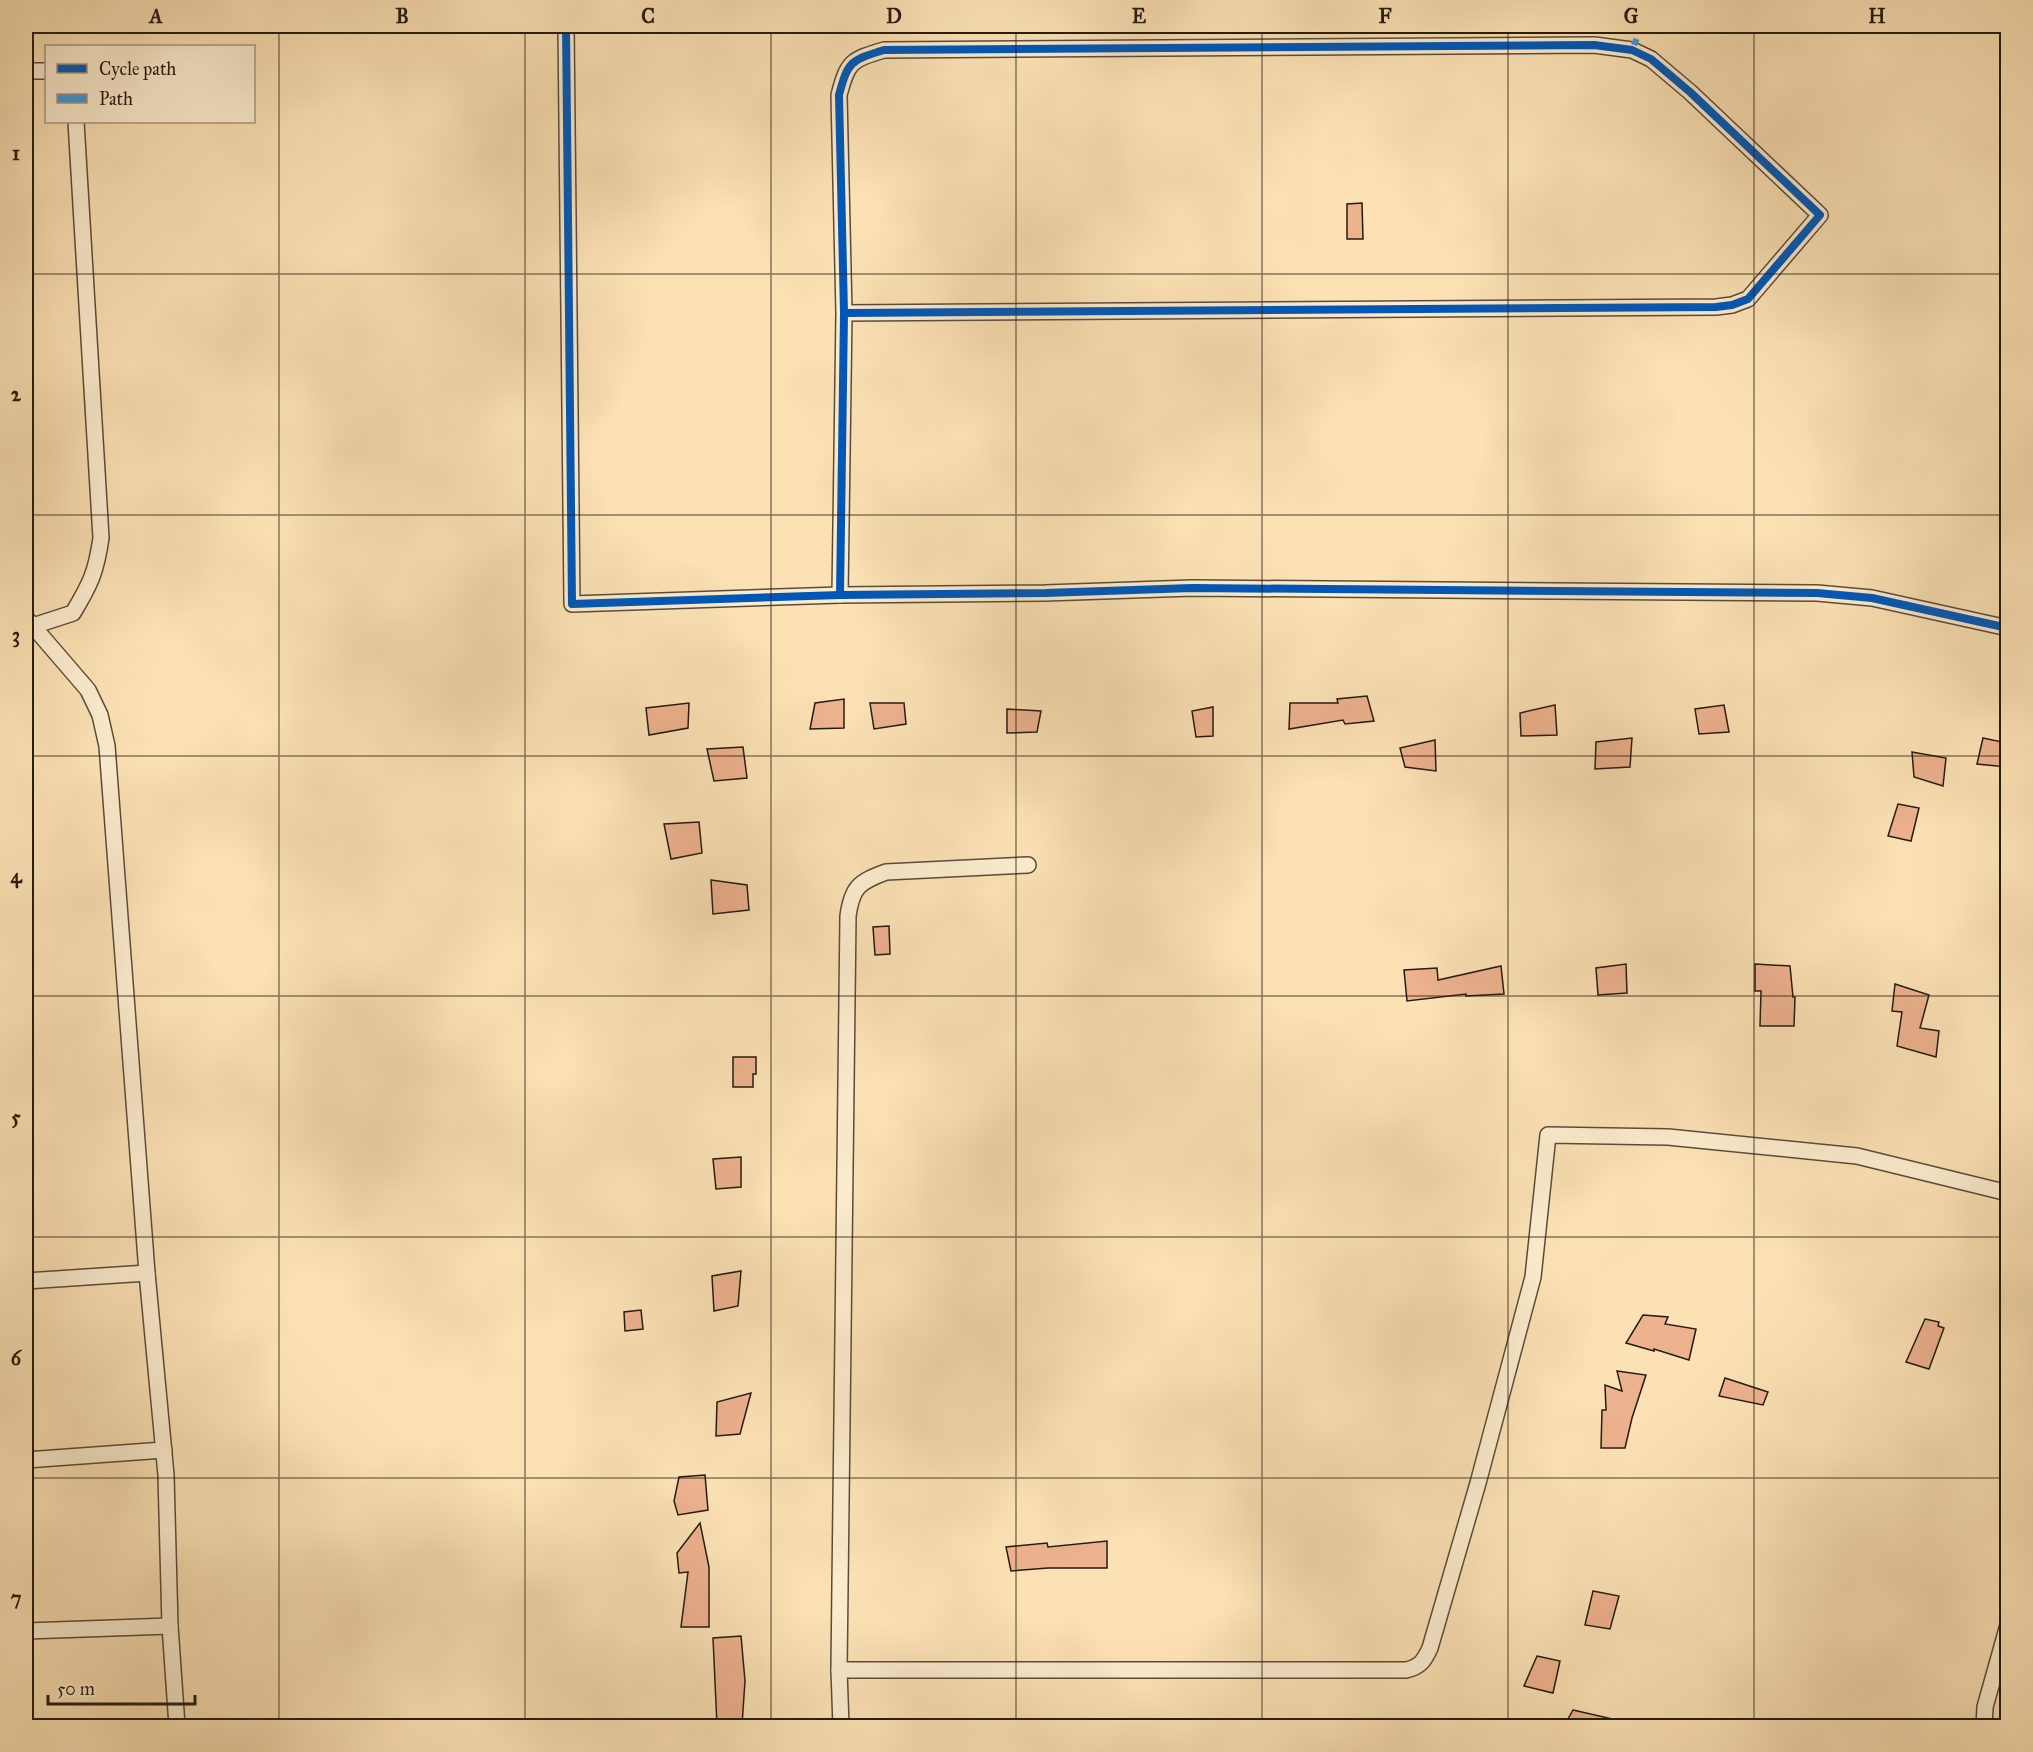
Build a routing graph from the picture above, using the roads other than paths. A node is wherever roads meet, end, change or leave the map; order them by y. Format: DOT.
graph roads {
  1 [pos="566,26"];
  2 [pos="26,71"];
  3 [pos="45,71"];
  4 [pos="76,123"];
  5 [pos="843,313"];
  6 [pos="840,595"];
  7 [pos="29,622"];
  8 [pos="2007,628"];
  9 [pos="1028,865"];
  10 [pos="2007,1193"];
  11 [pos="147,1273"];
  12 [pos="26,1281"];
  13 [pos="164,1450"];
  14 [pos="26,1460"];
  15 [pos="2007,1625"];
  16 [pos="170,1626"];
  17 [pos="26,1631"];
  18 [pos="839,1670"];
  19 [pos="177,1726"];
  20 [pos="841,1726"];
  21 [pos="1984,1726"];
  1 -- 6 [label="street"];
  2 -- 3 [label="street"];
  4 -- 7 [label="street"];
  5 -- 5 [label="street"];
  5 -- 6 [label="street"];
  6 -- 8 [label="street"];
  7 -- 11 [label="street"];
  9 -- 18 [label="street"];
  10 -- 18 [label="street"];
  11 -- 12 [label="street"];
  11 -- 13 [label="street"];
  13 -- 14 [label="street"];
  13 -- 16 [label="street"];
  15 -- 21 [label="street"];
  16 -- 17 [label="street"];
  16 -- 19 [label="street"];
  18 -- 20 [label="street"];
}
